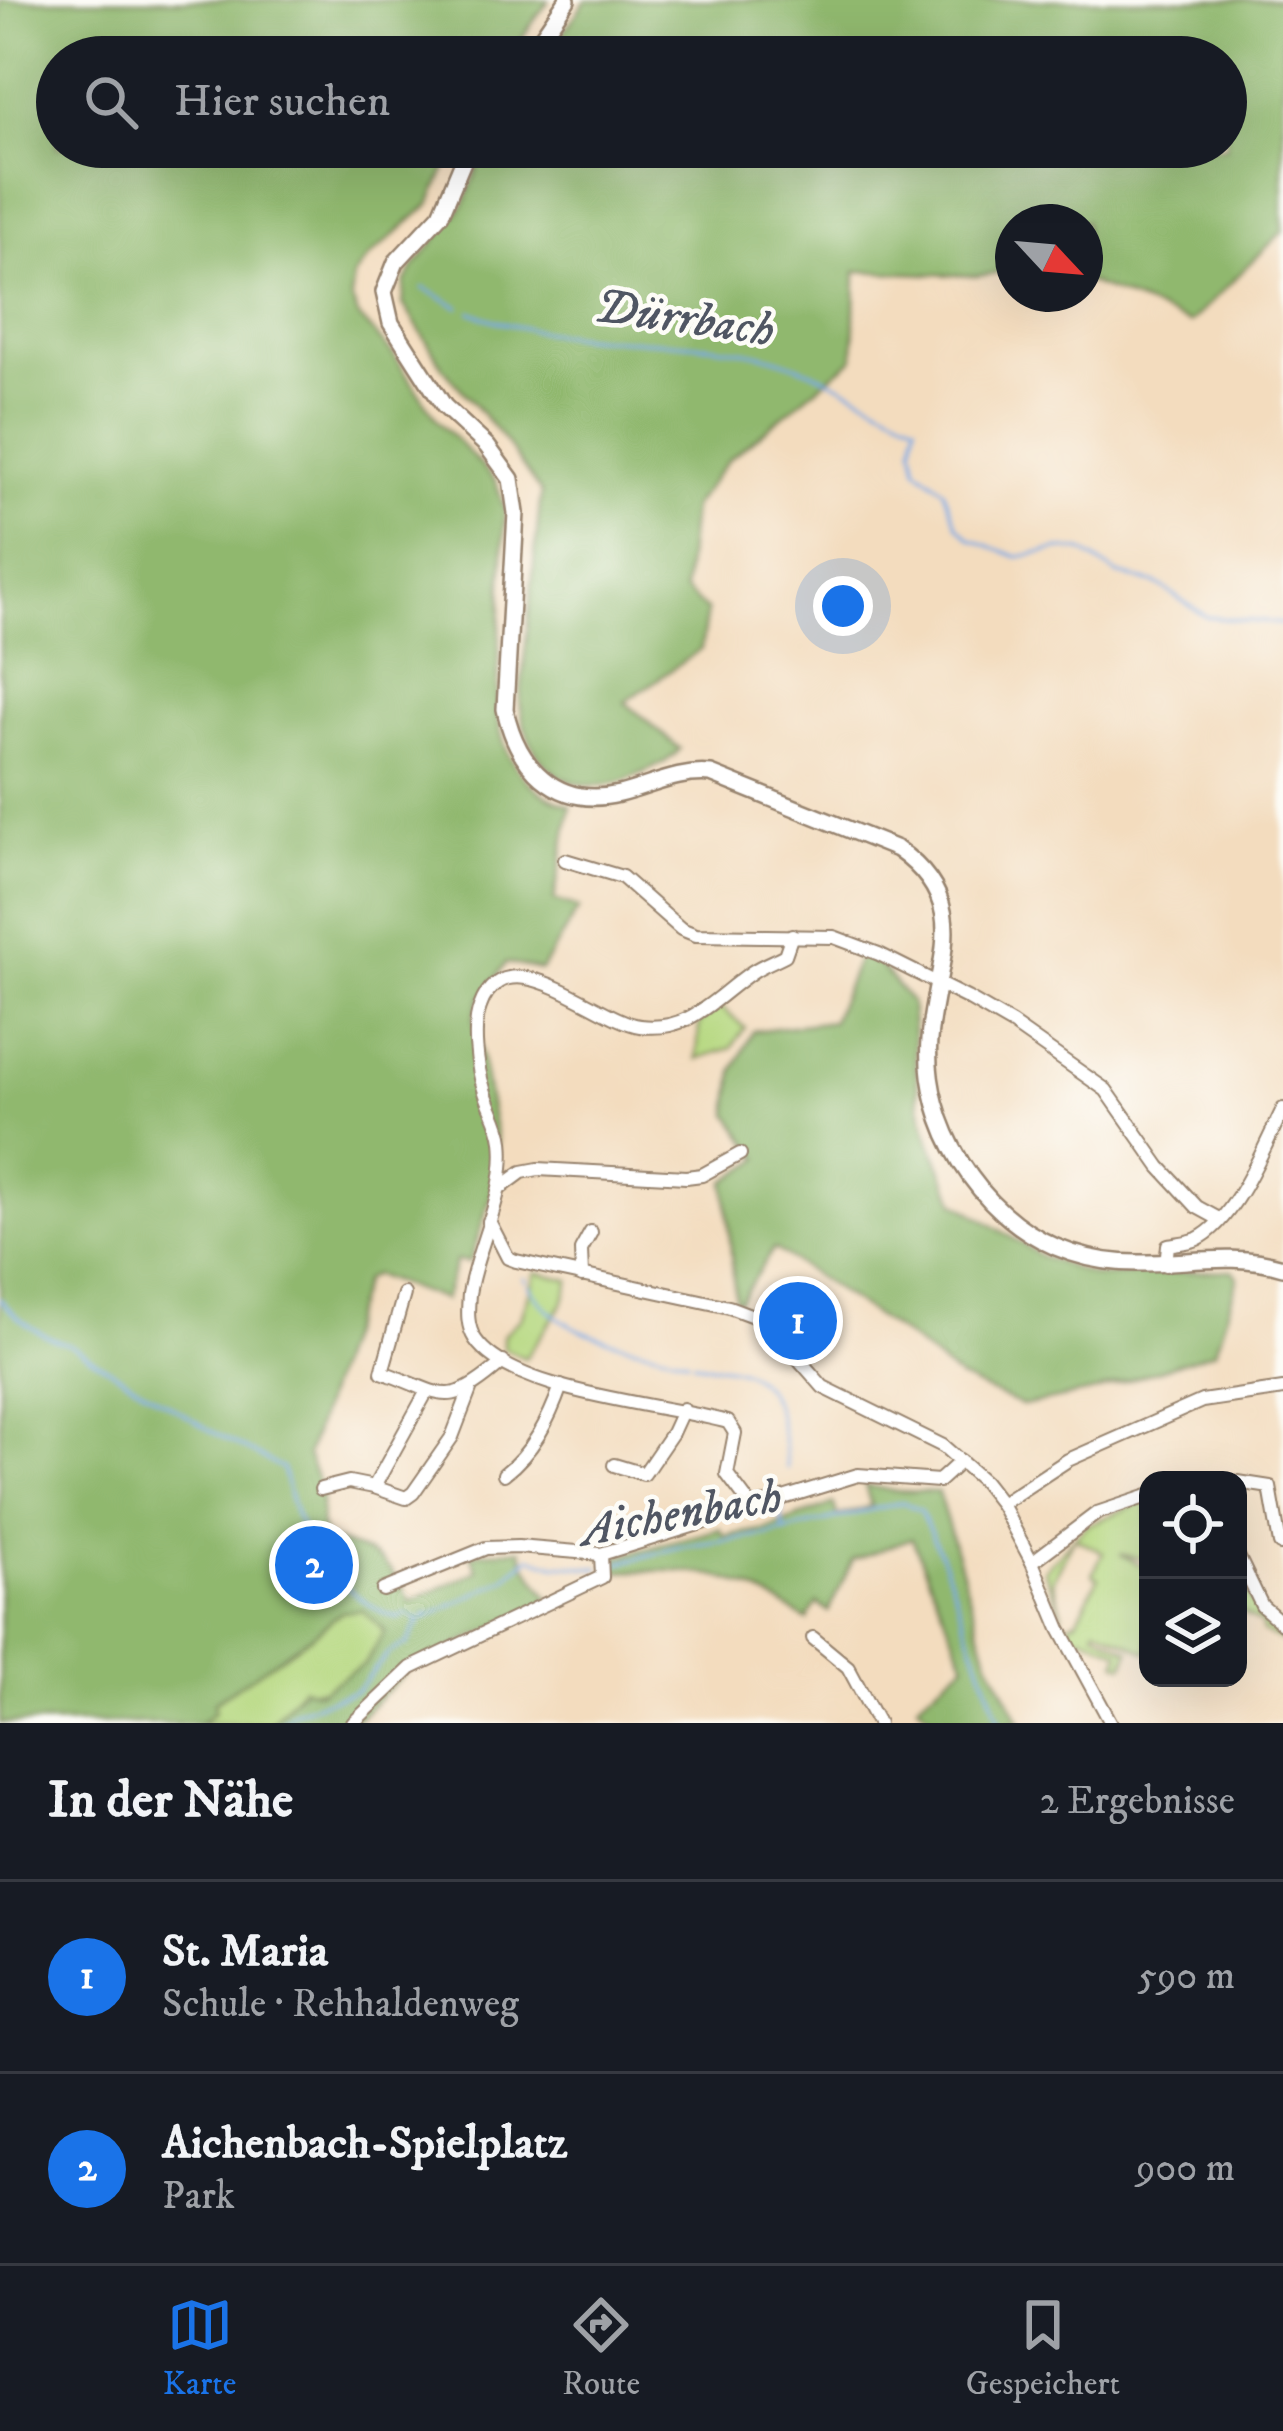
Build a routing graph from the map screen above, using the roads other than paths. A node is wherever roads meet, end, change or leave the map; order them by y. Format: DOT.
graph roads {
  1 [pos="566,0"];
  2 [pos="542,36"];
  3 [pos="460,168"];
  4 [pos="565,860"];
  5 [pos="791,935"];
  6 [pos="938,984"];
  7 [pos="1283,1109"];
  8 [pos="740,1154"];
  9 [pos="499,1189"];
  10 [pos="1220,1219"];
  11 [pos="488,1220"];
  12 [pos="591,1232"];
  13 [pos="477,1257"];
  14 [pos="508,1258"];
  15 [pos="1166,1265"];
  16 [pos="1283,1267"];
  17 [pos="582,1276"];
  18 [pos="404,1294"];
  19 [pos="503,1363"];
  20 [pos="560,1386"];
  21 [pos="1283,1389"];
  22 [pos="470,1390"];
  23 [pos="427,1391"];
  24 [pos="683,1409"];
  25 [pos="961,1461"];
  26 [pos="614,1465"];
  27 [pos="505,1474"];
  28 [pos="1247,1483"];
  29 [pos="374,1487"];
  30 [pos="321,1489"];
  31 [pos="1139,1499"];
  32 [pos="1001,1504"];
  33 [pos="752,1506"];
  34 [pos="1280,1544"];
  35 [pos="601,1554"];
  36 [pos="1032,1562"];
  37 [pos="1247,1575"];
  38 [pos="383,1590"];
  39 [pos="1283,1624"];
  40 [pos="813,1638"];
  41 [pos="353,1723"];
  42 [pos="878,1723"];
  43 [pos="1111,1723"];
  1 -- 2 [label="main road"];
  3 -- 6 [label="main road"];
  4 -- 5 [label="street"];
  5 -- 6 [label="street"];
  5 -- 9 [label="street"];
  6 -- 10 [label="street"];
  6 -- 15 [label="main road"];
  7 -- 10 [label="street"];
  8 -- 9 [label="street"];
  9 -- 11 [label="street"];
  10 -- 15 [label="street"];
  11 -- 13 [label="street"];
  11 -- 14 [label="street"];
  12 -- 17 [label="street"];
  13 -- 14 [label="street"];
  13 -- 19 [label="street"];
  14 -- 17 [label="street"];
  15 -- 16 [label="main road"];
  17 -- 25 [label="street"];
  18 -- 23 [label="street"];
  19 -- 20 [label="street"];
  19 -- 22 [label="street"];
  20 -- 24 [label="street"];
  20 -- 27 [label="street"];
  21 -- 32 [label="street"];
  22 -- 23 [label="street"];
  22 -- 29 [label="street"];
  23 -- 29 [label="street"];
  24 -- 26 [label="street"];
  24 -- 33 [label="street"];
  25 -- 32 [label="street"];
  25 -- 33 [label="street"];
  28 -- 34 [label="street"];
  29 -- 30 [label="street"];
  31 -- 36 [label="street"];
  32 -- 36 [label="street"];
  33 -- 35 [label="street"];
  35 -- 38 [label="street"];
  35 -- 41 [label="street"];
  36 -- 43 [label="street"];
  37 -- 39 [label="street"];
  40 -- 42 [label="street"];
}
